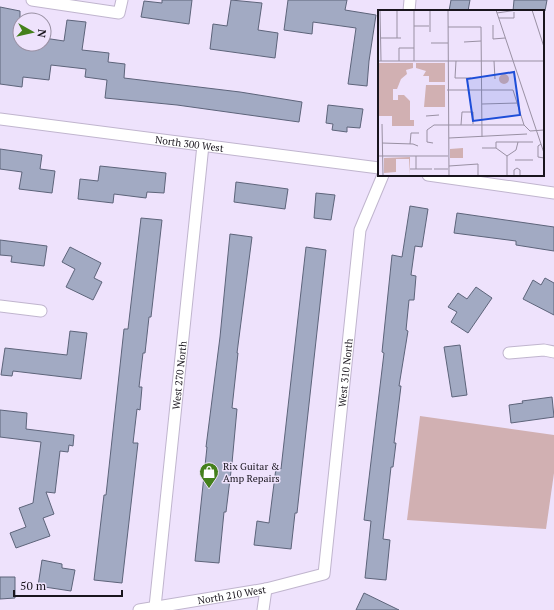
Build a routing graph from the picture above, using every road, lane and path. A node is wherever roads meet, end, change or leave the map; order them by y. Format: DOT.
graph roads {
  1 [pos="32,0"];
  2 [pos="122,0"];
  3 [pos="410,0"];
  4 [pos="409,10"];
  5 [pos="0,119"];
  6 [pos="203,145"];
  7 [pos="378,168"];
  8 [pos="383,176"];
  9 [pos="435,176"];
  10 [pos="554,193"];
  11 [pos="0,306"];
  12 [pos="42,311"];
  13 [pos="554,352"];
  14 [pos="509,353"];
  15 [pos="324,574"];
  16 [pos="266,589"];
  17 [pos="155,607"];
  18 [pos="139,610"];
  19 [pos="263,610"];
  1 -- 2 [label="street"];
  3 -- 4 [label="street"];
  5 -- 6 [label="street, North 300 West"];
  6 -- 7 [label="street, North 300 West"];
  6 -- 17 [label="street, West 270 North"];
  8 -- 15 [label="street, West 310 North"];
  9 -- 10 [label="street"];
  11 -- 12 [label="street"];
  13 -- 14 [label="street"];
  15 -- 16 [label="street, North 210 West"];
  16 -- 17 [label="street, North 210 West"];
  16 -- 19 [label="street"];
  17 -- 18 [label="street, North 210 West"];
}
